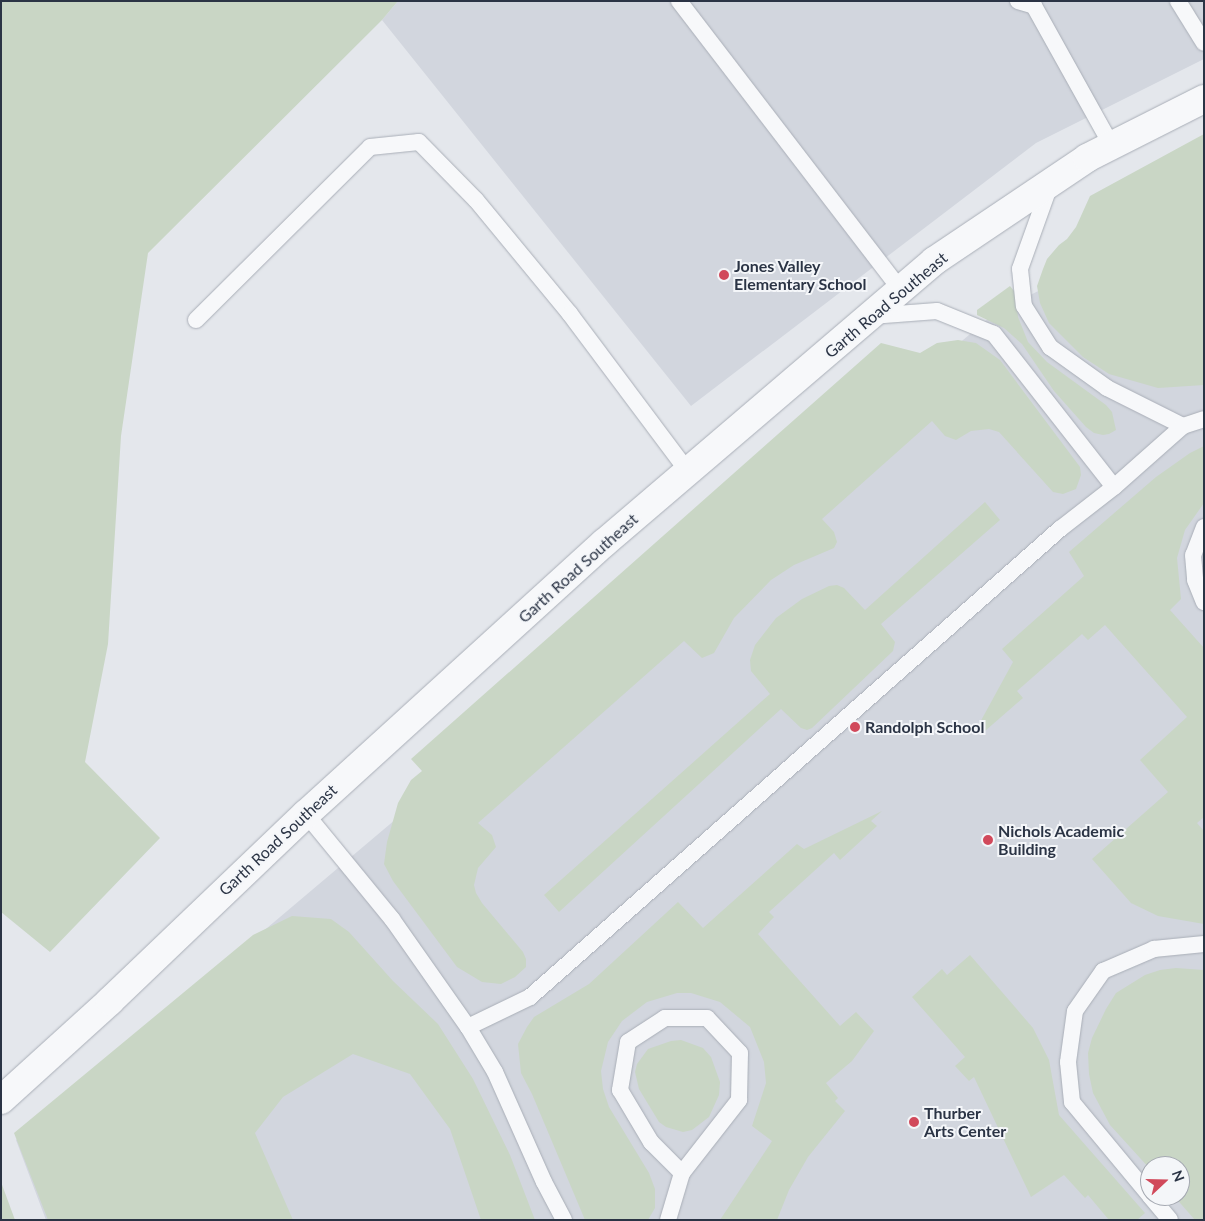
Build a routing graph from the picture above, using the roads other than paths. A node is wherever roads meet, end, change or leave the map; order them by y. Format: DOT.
graph roads {
  1 [pos="679,1"];
  2 [pos="1018,1"];
  3 [pos="1178,1"];
  4 [pos="1204,43"];
  5 [pos="1204,100"];
  6 [pos="1112,146"];
  7 [pos="1051,183"];
  8 [pos="901,290"];
  9 [pos="871,316"];
  10 [pos="196,320"];
  11 [pos="1204,419"];
  12 [pos="1183,426"];
  13 [pos="688,472"];
  14 [pos="1114,487"];
  15 [pos="1204,527"];
  16 [pos="1204,602"];
  17 [pos="306,814"];
  18 [pos="1204,944"];
  19 [pos="468,1027"];
  20 [pos="1,1100"];
  21 [pos="682,1173"];
  22 [pos="1140,1184"];
  23 [pos="1158,1206"];
  24 [pos="564,1220"];
  25 [pos="668,1220"];
  26 [pos="1170,1220"];
  1 -- 8 [label="lane"];
  2 -- 6 [label="lane"];
  3 -- 4 [label="lane"];
  5 -- 6 [label="street, Garth Road Southeast"];
  6 -- 7 [label="street, Garth Road Southeast"];
  7 -- 8 [label="street, Garth Road Southeast"];
  7 -- 12 [label="lane"];
  8 -- 9 [label="street, Garth Road Southeast"];
  9 -- 13 [label="street, Garth Road Southeast"];
  9 -- 14 [label="lane"];
  10 -- 13 [label="lane"];
  11 -- 12 [label="lane"];
  12 -- 14 [label="lane"];
  13 -- 17 [label="street, Garth Road Southeast"];
  14 -- 19 [label="lane"];
  15 -- 16 [label="lane"];
  17 -- 19 [label="lane"];
  17 -- 20 [label="street, Garth Road Southeast"];
  18 -- 22 [label="lane"];
  19 -- 24 [label="lane"];
  21 -- 21 [label="lane"];
  21 -- 25 [label="lane"];
  23 -- 26 [label="lane"];
}
